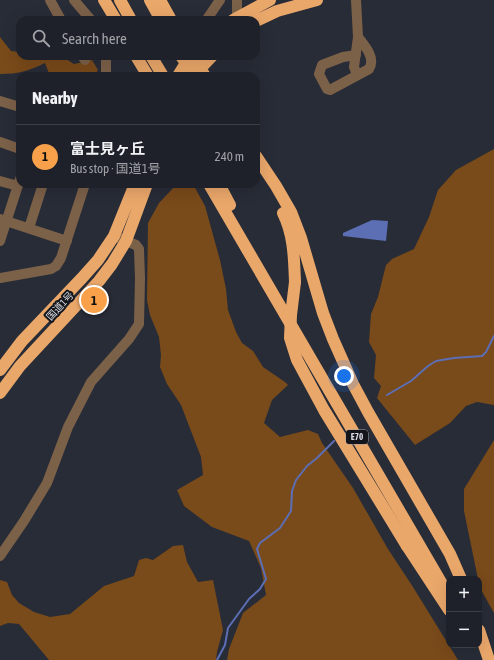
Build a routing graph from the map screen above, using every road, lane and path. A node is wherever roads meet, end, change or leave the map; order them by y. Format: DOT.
graph roads {
  1 [pos="50,0"];
  2 [pos="74,0"];
  3 [pos="104,0"];
  4 [pos="120,0"];
  5 [pos="150,0"];
  6 [pos="160,0"];
  7 [pos="237,0"];
  8 [pos="270,0"];
  9 [pos="317,0"];
  10 [pos="356,0"];
  11 [pos="216,2"];
  12 [pos="59,16"];
  13 [pos="87,16"];
  14 [pos="114,16"];
  15 [pos="129,16"];
  16 [pos="159,16"];
  17 [pos="169,16"];
  18 [pos="209,16"];
  19 [pos="235,16"];
  20 [pos="241,16"];
  21 [pos="260,19"];
  22 [pos="358,37"];
  23 [pos="356,55"];
  24 [pos="106,60"];
  25 [pos="138,60"];
  26 [pos="153,60"];
  27 [pos="186,60"];
  28 [pos="188,60"];
  29 [pos="209,60"];
  30 [pos="106,72"];
  31 [pos="146,72"];
  32 [pos="161,72"];
  33 [pos="180,72"];
  34 [pos="196,72"];
  35 [pos="199,72"];
  36 [pos="359,74"];
  37 [pos="0,101"];
  38 [pos="16,106"];
  39 [pos="0,142"];
  40 [pos="16,147"];
  41 [pos="260,162"];
  42 [pos="260,174"];
  43 [pos="0,181"];
  44 [pos="16,183"];
  45 [pos="17,188"];
  46 [pos="42,188"];
  47 [pos="84,188"];
  48 [pos="133,188"];
  49 [pos="146,188"];
  50 [pos="211,188"];
  51 [pos="221,188"];
  52 [pos="3,220"];
  53 [pos="29,228"];
  54 [pos="114,236"];
  55 [pos="126,240"];
  56 [pos="0,241"];
  57 [pos="66,241"];
  58 [pos="0,278"];
  59 [pos="270,286"];
  60 [pos="0,370"];
  61 [pos="0,393"];
  62 [pos="412,544"];
  63 [pos="0,556"];
  64 [pos="460,576"];
  65 [pos="446,592"];
  66 [pos="446,605"];
  67 [pos="482,641"];
  68 [pos="477,648"];
  69 [pos="480,648"];
  70 [pos="487,660"];
  1 -- 12 [label="street"];
  2 -- 13 [label="street"];
  3 -- 14 [label="highway"];
  4 -- 15 [label="highway"];
  5 -- 16 [label="highway"];
  6 -- 17 [label="highway"];
  7 -- 19 [label="street"];
  8 -- 20 [label="highway"];
  9 -- 21 [label="highway"];
  10 -- 22 [label="street"];
  11 -- 18 [label="street"];
  22 -- 23 [label="street"];
  22 -- 36 [label="street"];
  23 -- 36 [label="street"];
  23 -- 36 [label="street"];
  24 -- 30 [label="street"];
  25 -- 31 [label="highway"];
  26 -- 32 [label="highway"];
  27 -- 33 [label="highway"];
  28 -- 34 [label="highway"];
  29 -- 35 [label="highway"];
  37 -- 38 [label="street"];
  39 -- 40 [label="street"];
  41 -- 64 [label="highway"];
  42 -- 62 [label="highway, bridge"];
  43 -- 44 [label="street"];
  45 -- 52 [label="street"];
  46 -- 53 [label="street"];
  47 -- 57 [label="street"];
  48 -- 54 [label="highway, 国道1号"];
  49 -- 55 [label="highway, 国道1号"];
  50 -- 59 [label="highway, E70"];
  51 -- 59 [label="highway, E70"];
  52 -- 53 [label="street"];
  52 -- 56 [label="street"];
  53 -- 57 [label="street"];
  54 -- 55 [label="street"];
  54 -- 60 [label="highway, 国道1号"];
  55 -- 61 [label="highway, 国道1号"];
  55 -- 63 [label="street"];
  57 -- 58 [label="street"];
  59 -- 62 [label="highway, E70"];
  62 -- 65 [label="highway, E70"];
  62 -- 66 [label="highway"];
  67 -- 70 [label="highway"];
  68 -- 70 [label="highway"];
  69 -- 70 [label="highway"];
}
